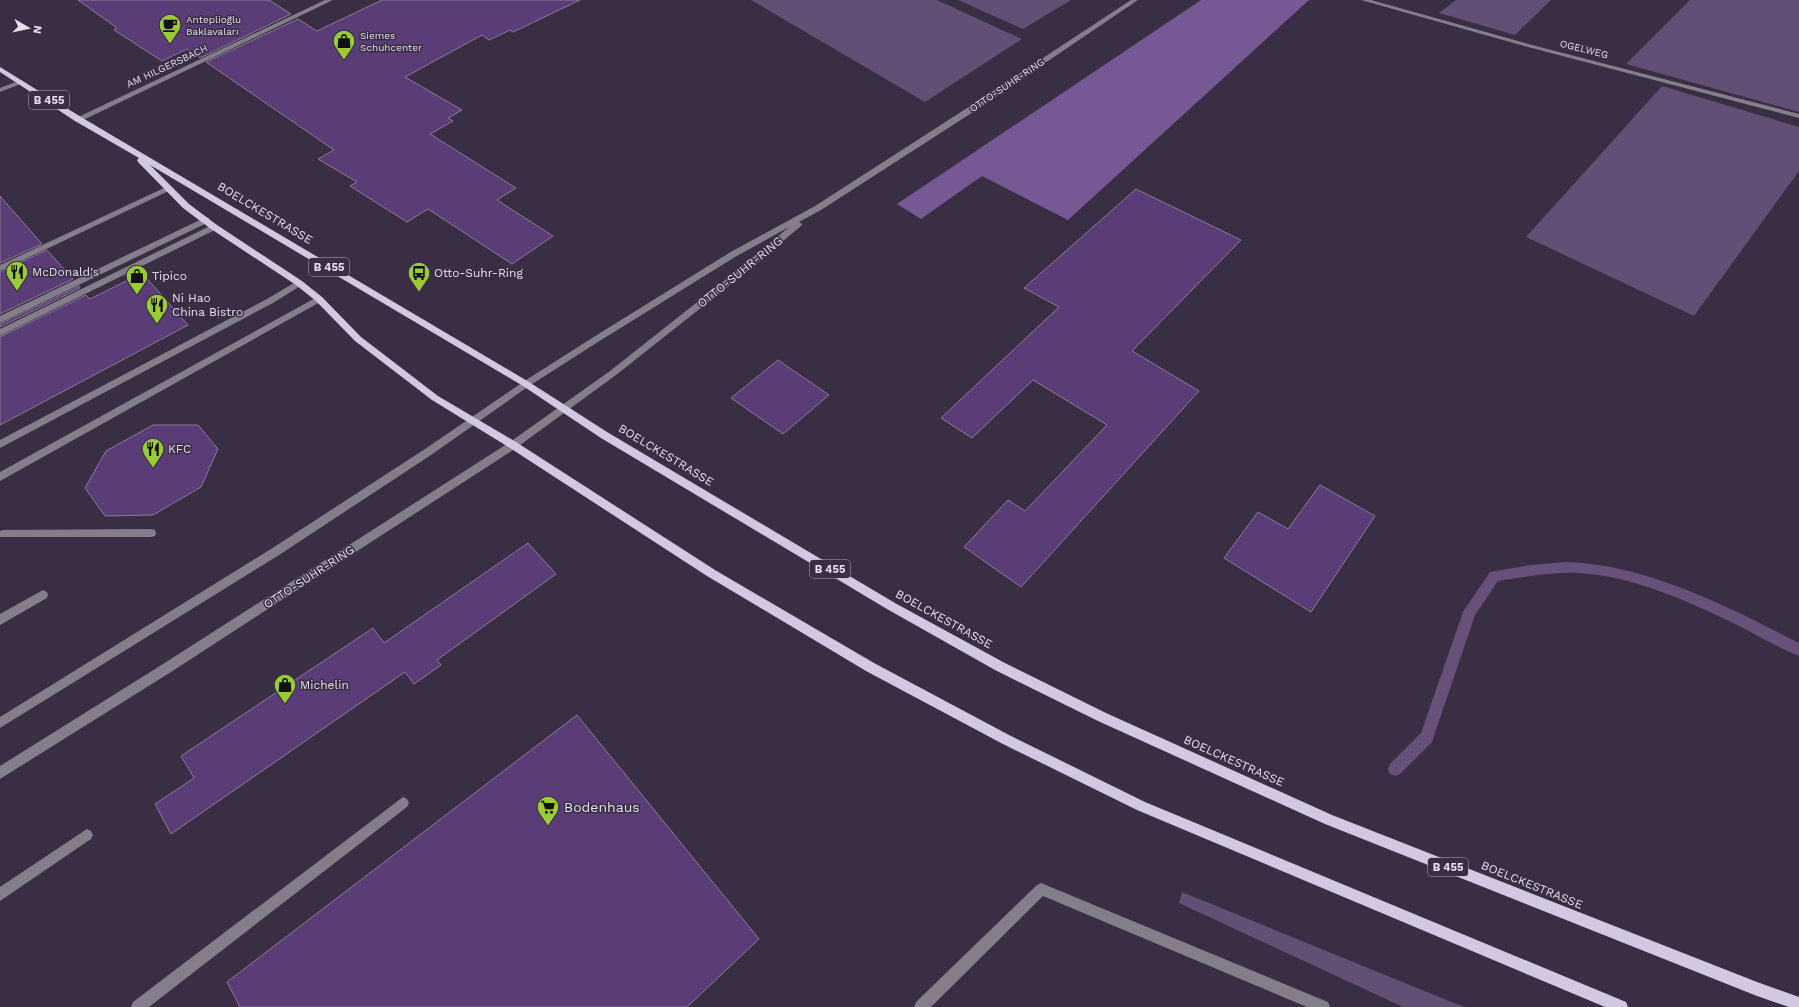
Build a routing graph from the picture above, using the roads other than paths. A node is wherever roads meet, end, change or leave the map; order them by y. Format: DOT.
graph roads {
  1 [pos="330,0"];
  2 [pos="1135,0"];
  3 [pos="1364,0"];
  4 [pos="0,68"];
  5 [pos="21,82"];
  6 [pos="0,90"];
  7 [pos="1799,116"];
  8 [pos="78,119"];
  9 [pos="131,150"];
  10 [pos="169,189"];
  11 [pos="818,208"];
  12 [pos="206,220"];
  13 [pos="214,227"];
  14 [pos="0,268"];
  15 [pos="299,283"];
  16 [pos="319,299"];
  17 [pos="0,320"];
  18 [pos="0,332"];
  19 [pos="526,384"];
  20 [pos="564,409"];
  21 [pos="473,421"];
  22 [pos="0,444"];
  23 [pos="513,445"];
  24 [pos="0,477"];
  25 [pos="151,533"];
  26 [pos="3,534"];
  27 [pos="43,595"];
  28 [pos="0,620"];
  29 [pos="0,722"];
  30 [pos="0,773"];
  31 [pos="404,803"];
  32 [pos="87,835"];
  33 [pos="0,895"];
  34 [pos="1799,1004"];
  35 [pos="138,1007"];
  36 [pos="921,1007"];
  37 [pos="1323,1007"];
  38 [pos="1621,1007"];
  1 -- 8 [label="street, AM HILGERSBACH"];
  2 -- 11 [label="street, OTTO-SUHR-RING"];
  3 -- 7 [label="street, OGELWEG"];
  4 -- 5 [label="main road, BOELCKESTRASSE / B 455"];
  5 -- 6 [label="street"];
  5 -- 8 [label="main road, BOELCKESTRASSE / B 455"];
  8 -- 9 [label="main road, BOELCKESTRASSE / B 455"];
  9 -- 10 [label="main road, BOELCKESTRASSE / B 455"];
  9 -- 19 [label="main road, BOELCKESTRASSE / B 455"];
  10 -- 12 [label="main road, BOELCKESTRASSE / B 455"];
  10 -- 14 [label="street"];
  11 -- 19 [label="street, OTTO-SUHR-RING"];
  11 -- 20 [label="street, OTTO-SUHR-RING"];
  12 -- 13 [label="main road, BOELCKESTRASSE / B 455"];
  12 -- 17 [label="street"];
  13 -- 15 [label="main road, BOELCKESTRASSE / B 455"];
  13 -- 18 [label="street"];
  15 -- 16 [label="main road, BOELCKESTRASSE / B 455"];
  15 -- 22 [label="street"];
  16 -- 21 [label="main road, BOELCKESTRASSE / B 455"];
  16 -- 24 [label="street"];
  19 -- 20 [label="main road, BOELCKESTRASSE / B 455"];
  19 -- 21 [label="street, OTTO-SUHR-RING"];
  20 -- 23 [label="street, OTTO-SUHR-RING"];
  20 -- 34 [label="main road, BOELCKESTRASSE / B 455"];
  21 -- 23 [label="main road, BOELCKESTRASSE / B 455"];
  21 -- 29 [label="street, OTTO-SUHR-RING"];
  23 -- 30 [label="street, OTTO-SUHR-RING"];
  23 -- 38 [label="main road, BOELCKESTRASSE / B 455"];
  25 -- 26 [label="street"];
  27 -- 28 [label="street"];
  31 -- 35 [label="street"];
  32 -- 33 [label="street"];
  36 -- 37 [label="street"];
}
